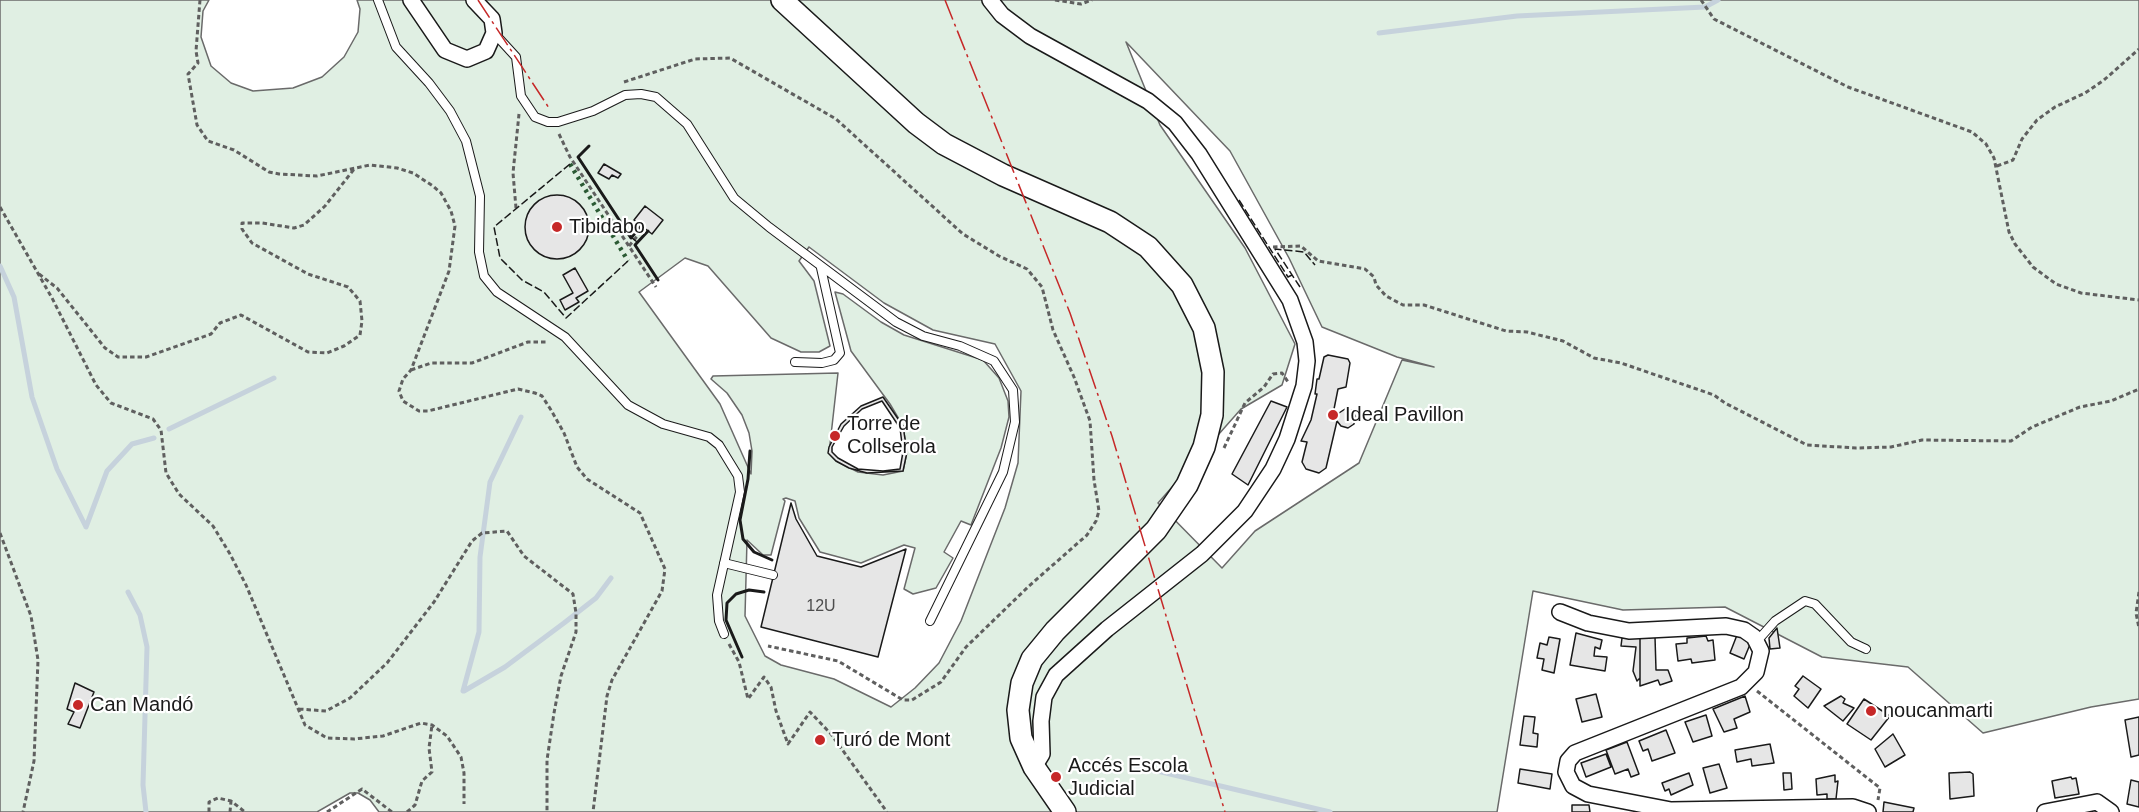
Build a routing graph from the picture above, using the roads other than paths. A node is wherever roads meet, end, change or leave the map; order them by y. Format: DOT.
graph roads {
  1 [pos="378,0"];
  2 [pos="411,0"];
  3 [pos="474,0"];
  4 [pos="782,0"];
  5 [pos="990,0"];
  6 [pos="494,33"];
  7 [pos="822,268"];
  8 [pos="795,362"];
  9 [pos="724,563"];
  10 [pos="773,575"];
  11 [pos="1560,612"];
  12 [pos="930,621"];
  13 [pos="724,634"];
  14 [pos="1758,640"];
  15 [pos="1866,649"];
  16 [pos="1034,767"];
  17 [pos="1065,812"];
  18 [pos="1868,812"];
  19 [pos="2045,812"];
  20 [pos="2111,812"];
  1 -- 9 [label="lane"];
  2 -- 6 [label="street"];
  3 -- 6 [label="street"];
  4 -- 16 [label="street"];
  5 -- 16 [label="street"];
  6 -- 7 [label="lane"];
  7 -- 8 [label="lane"];
  7 -- 12 [label="lane"];
  9 -- 10 [label="lane"];
  9 -- 13 [label="lane"];
  11 -- 14 [label="street"];
  14 -- 15 [label="lane"];
  14 -- 18 [label="street"];
  16 -- 17 [label="street"];
  19 -- 20 [label="street"];
}
